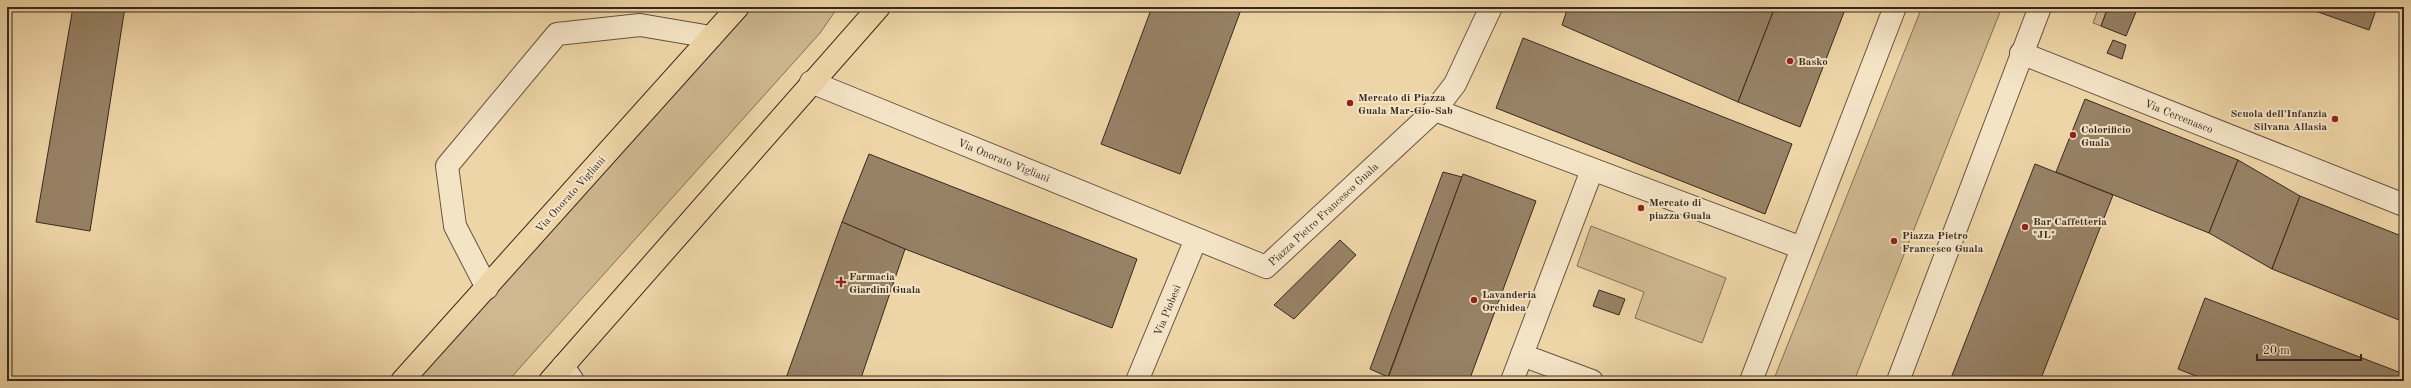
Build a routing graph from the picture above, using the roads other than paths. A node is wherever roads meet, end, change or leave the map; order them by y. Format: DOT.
graph roads {
  1 [pos="738,7"];
  2 [pos="879,7"];
  3 [pos="1491,7"];
  4 [pos="1895,7"];
  5 [pos="2040,7"];
  6 [pos="711,37"];
  7 [pos="2022,53"];
  8 [pos="812,82"];
  9 [pos="1435,110"];
  10 [pos="1592,170"];
  11 [pos="2404,205"];
  12 [pos="1196,238"];
  13 [pos="1802,248"];
  14 [pos="486,288"];
  15 [pos="1522,356"];
  16 [pos="562,376"];
  17 [pos="402,381"];
  18 [pos="1137,381"];
  19 [pos="1512,381"];
  20 [pos="1592,381"];
  21 [pos="1751,381"];
  22 [pos="1898,381"];
  1 -- 6 [label="main road, Via Onorato Vigliani"];
  2 -- 8 [label="main road"];
  3 -- 9 [label="street, Piazza Pietro Francesco Guala"];
  4 -- 13 [label="street"];
  5 -- 7 [label="street"];
  6 -- 14 [label="main road, Via Onorato Vigliani"];
  6 -- 14 [label="street"];
  7 -- 11 [label="street, Via Cercenasco"];
  7 -- 22 [label="street"];
  8 -- 12 [label="street, Via Onorato Vigliani"];
  8 -- 16 [label="main road"];
  9 -- 10 [label="street"];
  9 -- 12 [label="street, Piazza Pietro Francesco Guala"];
  10 -- 13 [label="street"];
  10 -- 15 [label="street"];
  12 -- 18 [label="street, Via Piobesi"];
  13 -- 21 [label="street"];
  14 -- 17 [label="main road, Via Onorato Vigliani"];
  15 -- 19 [label="street"];
  15 -- 20 [label="street"];
}
